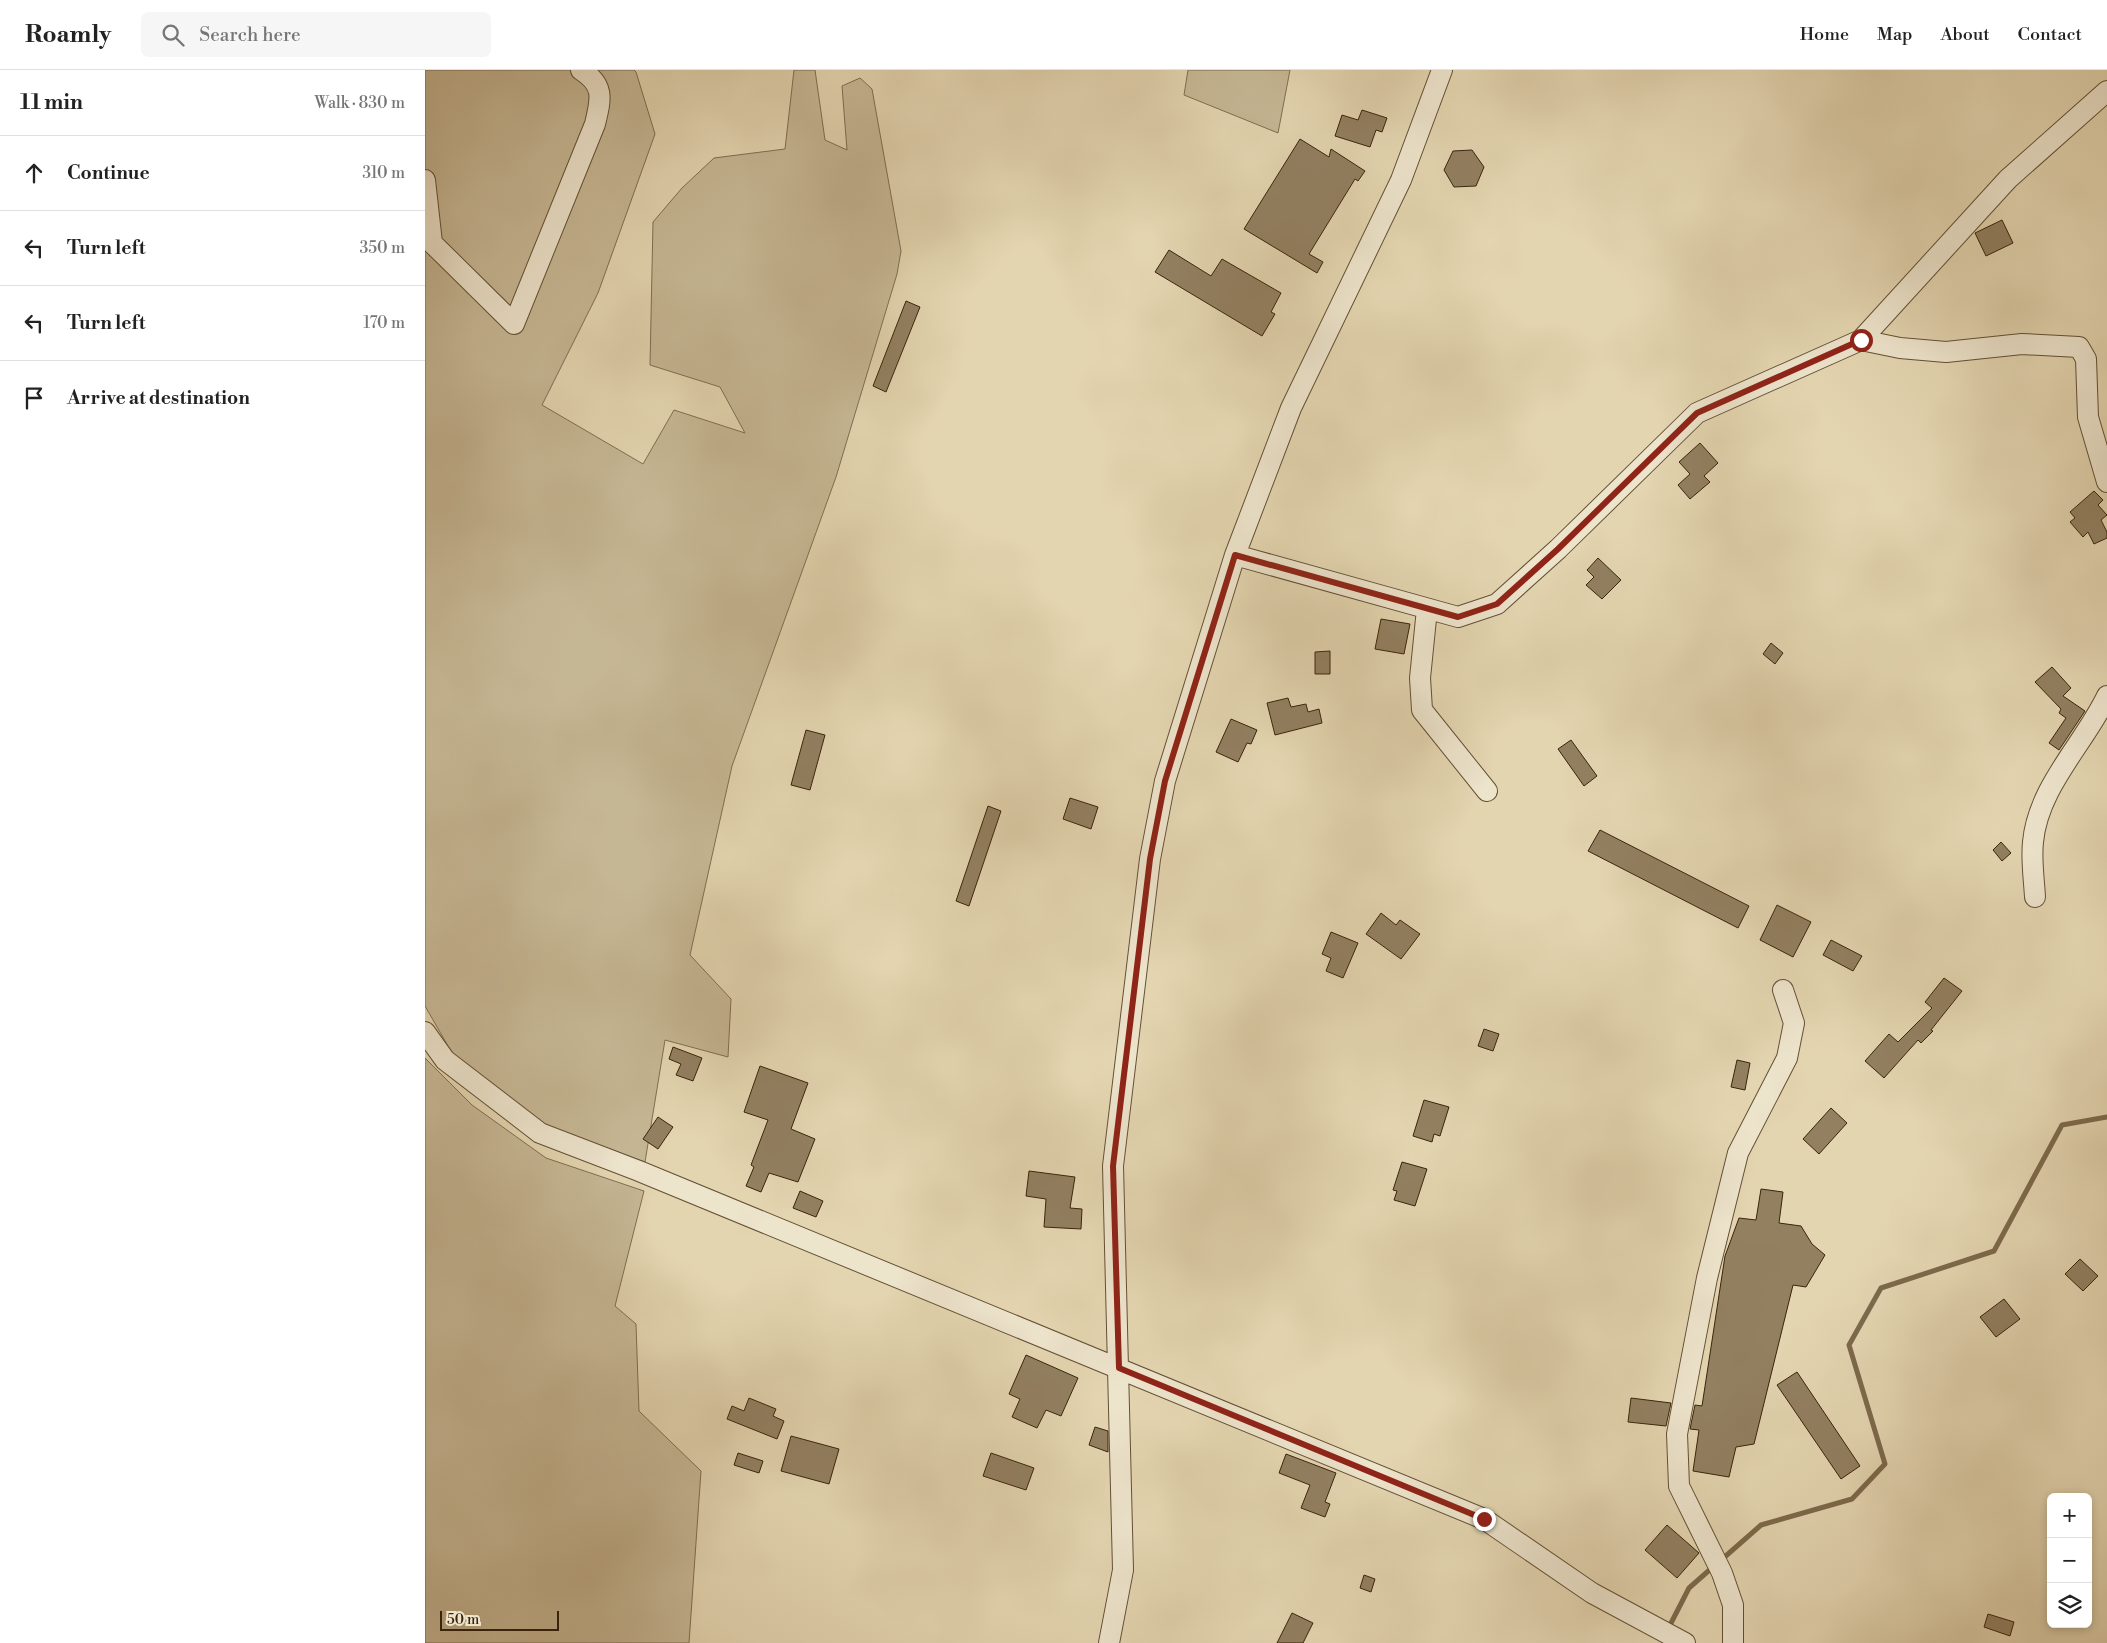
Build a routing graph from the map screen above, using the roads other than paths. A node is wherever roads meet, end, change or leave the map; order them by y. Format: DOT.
graph roads {
  1 [pos="581,70"];
  2 [pos="1442,70"];
  3 [pos="2107,90"];
  4 [pos="425,180"];
  5 [pos="1861,340"];
  6 [pos="2107,482"];
  7 [pos="1235,555"];
  8 [pos="1427,609"];
  9 [pos="2107,696"];
  10 [pos="1487,791"];
  11 [pos="2035,896"];
  12 [pos="1783,990"];
  13 [pos="425,1032"];
  14 [pos="1119,1368"];
  15 [pos="1683,1642"];
  16 [pos="1109,1643"];
  17 [pos="1733,1643"];
  1 -- 4 [label="street"];
  2 -- 7 [label="street"];
  3 -- 5 [label="street"];
  5 -- 6 [label="street"];
  5 -- 8 [label="street"];
  7 -- 8 [label="street"];
  7 -- 14 [label="street"];
  8 -- 10 [label="street"];
  9 -- 11 [label="street"];
  12 -- 17 [label="street"];
  13 -- 14 [label="street"];
  14 -- 15 [label="street"];
  14 -- 16 [label="street"];
}
